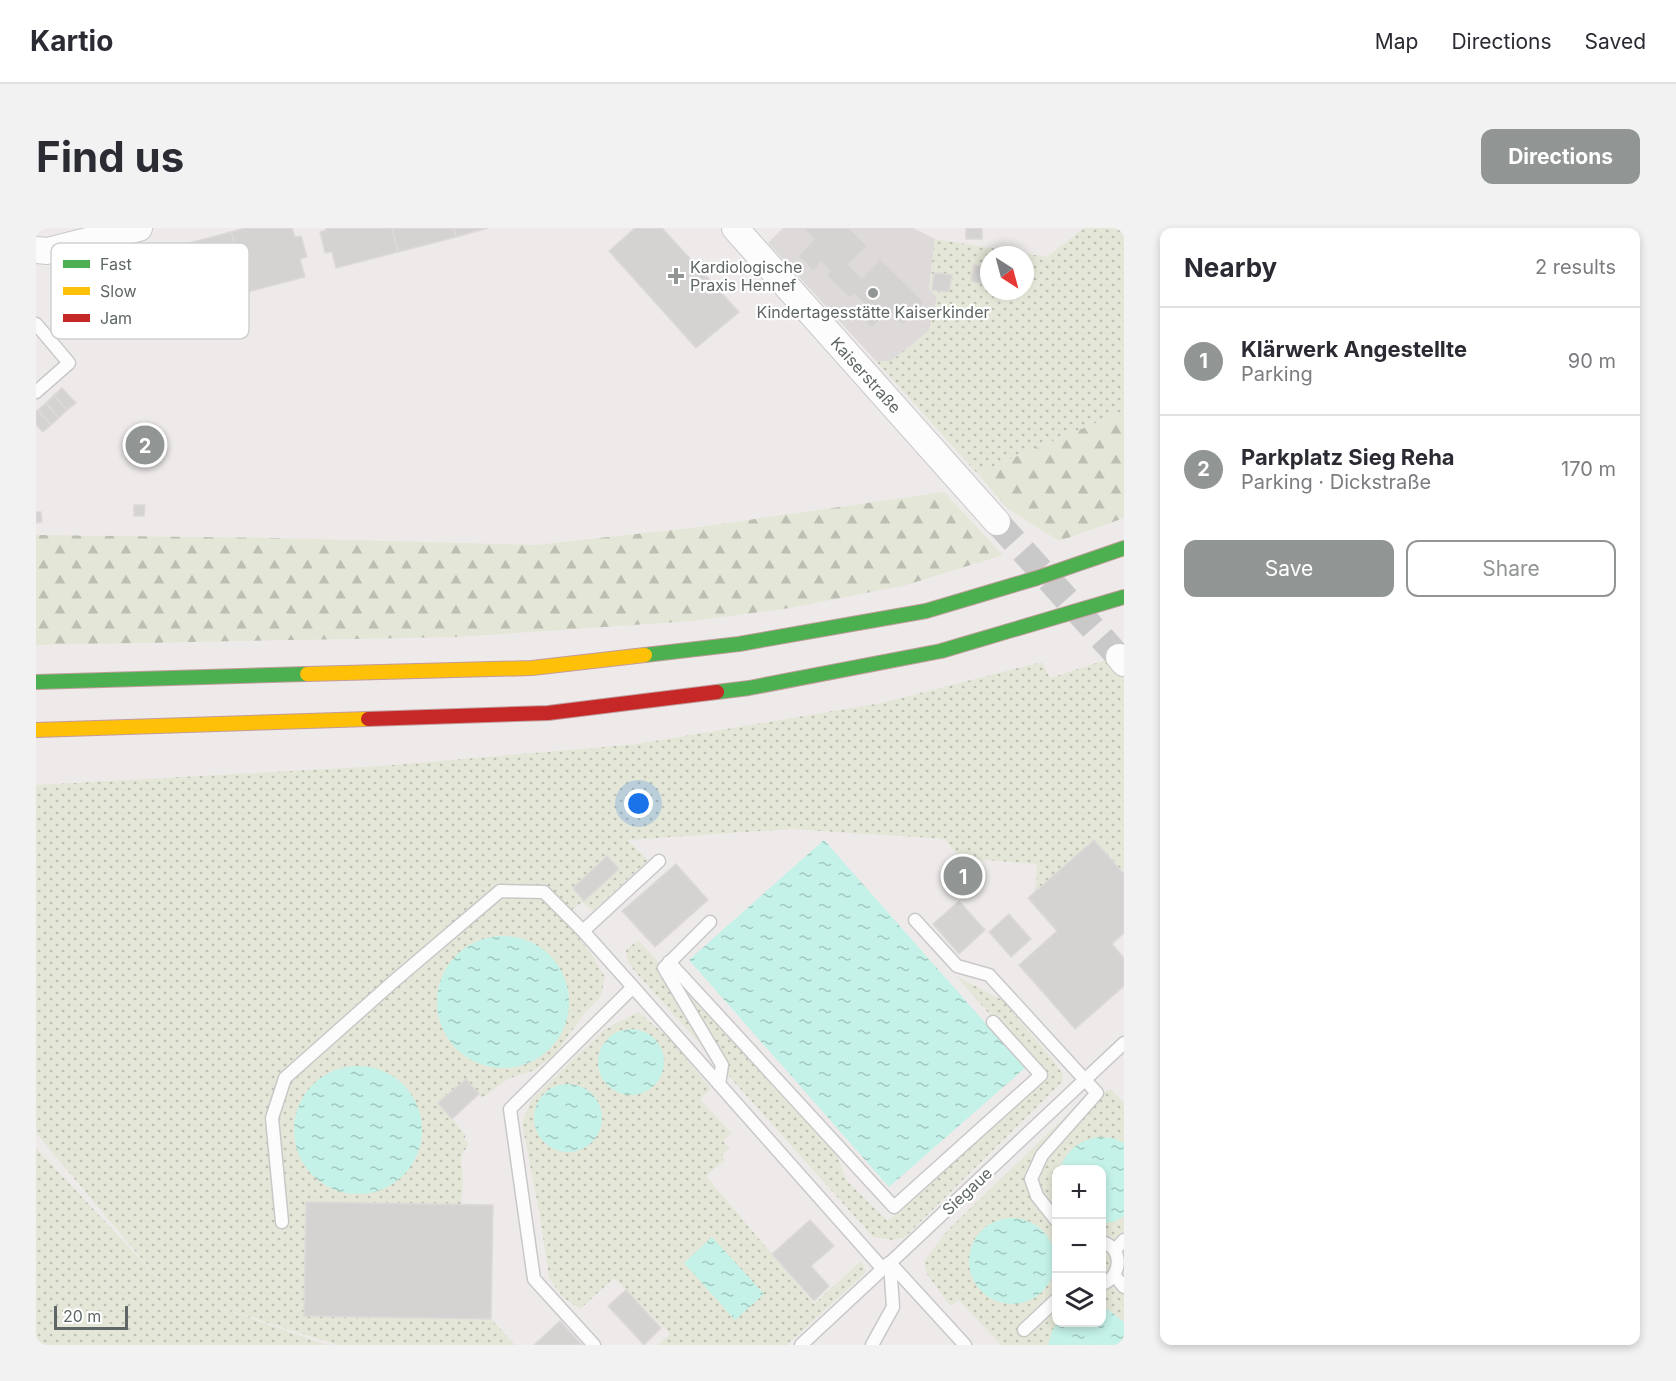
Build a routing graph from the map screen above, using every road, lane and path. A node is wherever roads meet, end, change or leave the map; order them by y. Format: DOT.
graph roads {
  1 [pos="139,228"];
  2 [pos="735,228"];
  3 [pos="79,243"];
  4 [pos="36,250"];
  5 [pos="51,250"];
  6 [pos="36,324"];
  7 [pos="36,392"];
  8 [pos="997,522"];
  9 [pos="1124,548"];
  10 [pos="1124,597"];
  11 [pos="36,682"];
  12 [pos="36,730"];
  13 [pos="659,861"];
  14 [pos="915,920"];
  15 [pos="710,922"];
  16 [pos="583,931"];
  17 [pos="669,962"];
  18 [pos="633,987"];
  19 [pos="993,1022"];
  20 [pos="1124,1042"];
  21 [pos="1084,1081"];
  22 [pos="719,1084"];
  23 [pos="1055,1219"];
  24 [pos="282,1222"];
  25 [pos="1124,1240"];
  26 [pos="1106,1245"];
  27 [pos="1115,1250"];
  28 [pos="886,1265"];
  29 [pos="1115,1276"];
  30 [pos="1106,1281"];
  31 [pos="1124,1287"];
  32 [pos="1052,1304"];
  33 [pos="1024,1330"];
  34 [pos="594,1345"];
  35 [pos="801,1345"];
  36 [pos="872,1345"];
  37 [pos="965,1345"];
  1 -- 3 [label="street"];
  2 -- 8 [label="street, Kaiserstraße"];
  4 -- 5 [label="street"];
  6 -- 7 [label="lane"];
  9 -- 11 [label="highway"];
  10 -- 12 [label="highway"];
  13 -- 16 [label="lane"];
  14 -- 21 [label="lane"];
  15 -- 17 [label="lane"];
  16 -- 18 [label="lane"];
  16 -- 24 [label="lane"];
  17 -- 19 [label="lane"];
  17 -- 22 [label="lane"];
  18 -- 22 [label="lane"];
  18 -- 34 [label="lane"];
  20 -- 21 [label="lane, Siegaue"];
  21 -- 23 [label="lane"];
  21 -- 28 [label="lane, Siegaue"];
  22 -- 28 [label="lane"];
  25 -- 27 [label="lane"];
  26 -- 27 [label="lane"];
  27 -- 29 [label="lane"];
  28 -- 35 [label="lane, Siegaue"];
  28 -- 36 [label="lane"];
  28 -- 37 [label="lane"];
  29 -- 30 [label="lane"];
  29 -- 31 [label="lane"];
  32 -- 33 [label="lane"];
}
